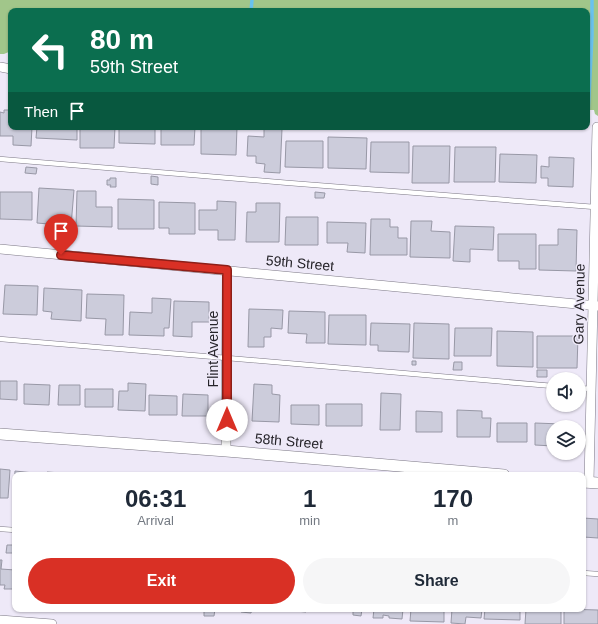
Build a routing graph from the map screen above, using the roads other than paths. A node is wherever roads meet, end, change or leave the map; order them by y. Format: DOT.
graph roads {
  1 [pos="598,127"];
  2 [pos="0,159"];
  3 [pos="595,207"];
  4 [pos="0,249"];
  5 [pos="227,270"];
  6 [pos="596,306"];
  7 [pos="0,339"];
  8 [pos="227,358"];
  9 [pos="546,385"];
  10 [pos="586,389"];
  11 [pos="591,389"];
  12 [pos="0,434"];
  13 [pos="226,451"];
  14 [pos="469,472"];
  15 [pos="590,482"];
  16 [pos="0,529"];
  17 [pos="12,530"];
  18 [pos="586,573"];
  19 [pos="598,574"];
  20 [pos="0,620"];
  21 [pos="52,624"];
  1 -- 3 [label="street, Gary Avenue"];
  2 -- 3 [label="lane"];
  3 -- 6 [label="street, Gary Avenue"];
  4 -- 5 [label="street, 59th Street"];
  5 -- 6 [label="street, 59th Street"];
  5 -- 8 [label="street, Flint Avenue"];
  6 -- 11 [label="street, Gary Avenue"];
  7 -- 8 [label="lane"];
  8 -- 9 [label="lane"];
  8 -- 13 [label="street, Flint Avenue"];
  10 -- 11 [label="lane"];
  11 -- 15 [label="street, Gary Avenue"];
  12 -- 13 [label="street, 58th Street"];
  13 -- 14 [label="street, 58th Street"];
  16 -- 17 [label="lane"];
  18 -- 19 [label="lane"];
  20 -- 21 [label="street"];
}
